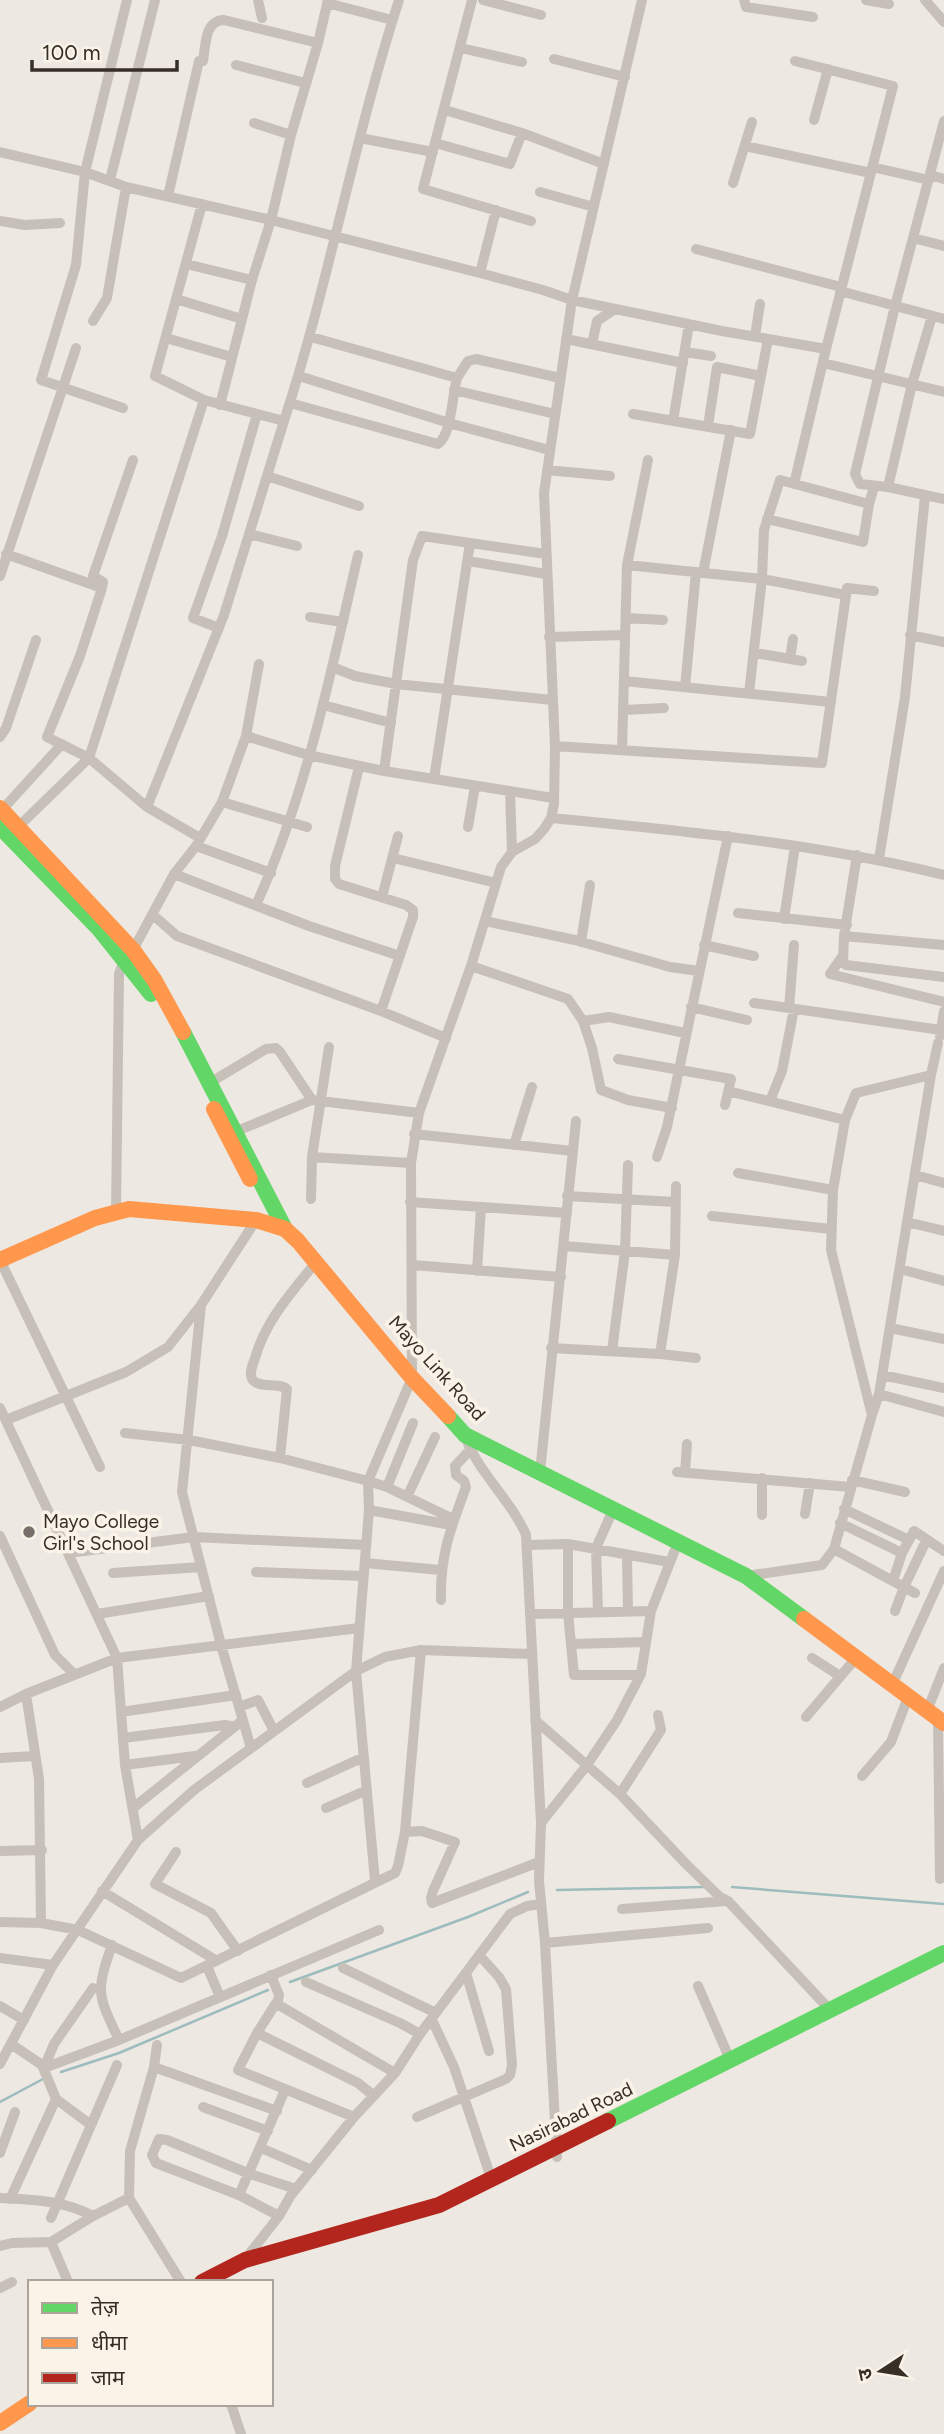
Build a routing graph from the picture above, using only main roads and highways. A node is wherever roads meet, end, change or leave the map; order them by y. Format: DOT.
graph roads {
  1 [pos="1,809"];
  2 [pos="0,827"];
  3 [pos="129,955"];
  4 [pos="279,1227"];
  5 [pos="0,1260"];
  6 [pos="936,1718"];
  7 [pos="944,1953"];
  8 [pos="944,1964"];
  9 [pos="556,2151"];
  10 [pos="441,2209"];
  11 [pos="244,2265"];
  12 [pos="207,2280"];
  13 [pos="222,2280"];
  14 [pos="28,2392"];
  15 [pos="28,2404"];
  16 [pos="0,2411"];
  17 [pos="0,2423"];
  1 -- 3 [label="main road"];
  2 -- 3 [label="main road"];
  3 -- 4 [label="main road"];
  3 -- 4 [label="main road"];
  4 -- 5 [label="main road"];
  4 -- 6 [label="main road, Mayo Link Road"];
  7 -- 9 [label="main road, Nasirabad Road"];
  8 -- 9 [label="main road, Nasirabad Road"];
  9 -- 10 [label="main road, Nasirabad Road"];
  9 -- 10 [label="main road, Nasirabad Road"];
  10 -- 11 [label="main road, Nasirabad Road"];
  11 -- 12 [label="main road, Nasirabad Road"];
  11 -- 13 [label="main road, Nasirabad Road"];
  14 -- 16 [label="main road"];
  15 -- 17 [label="main road"];
}
